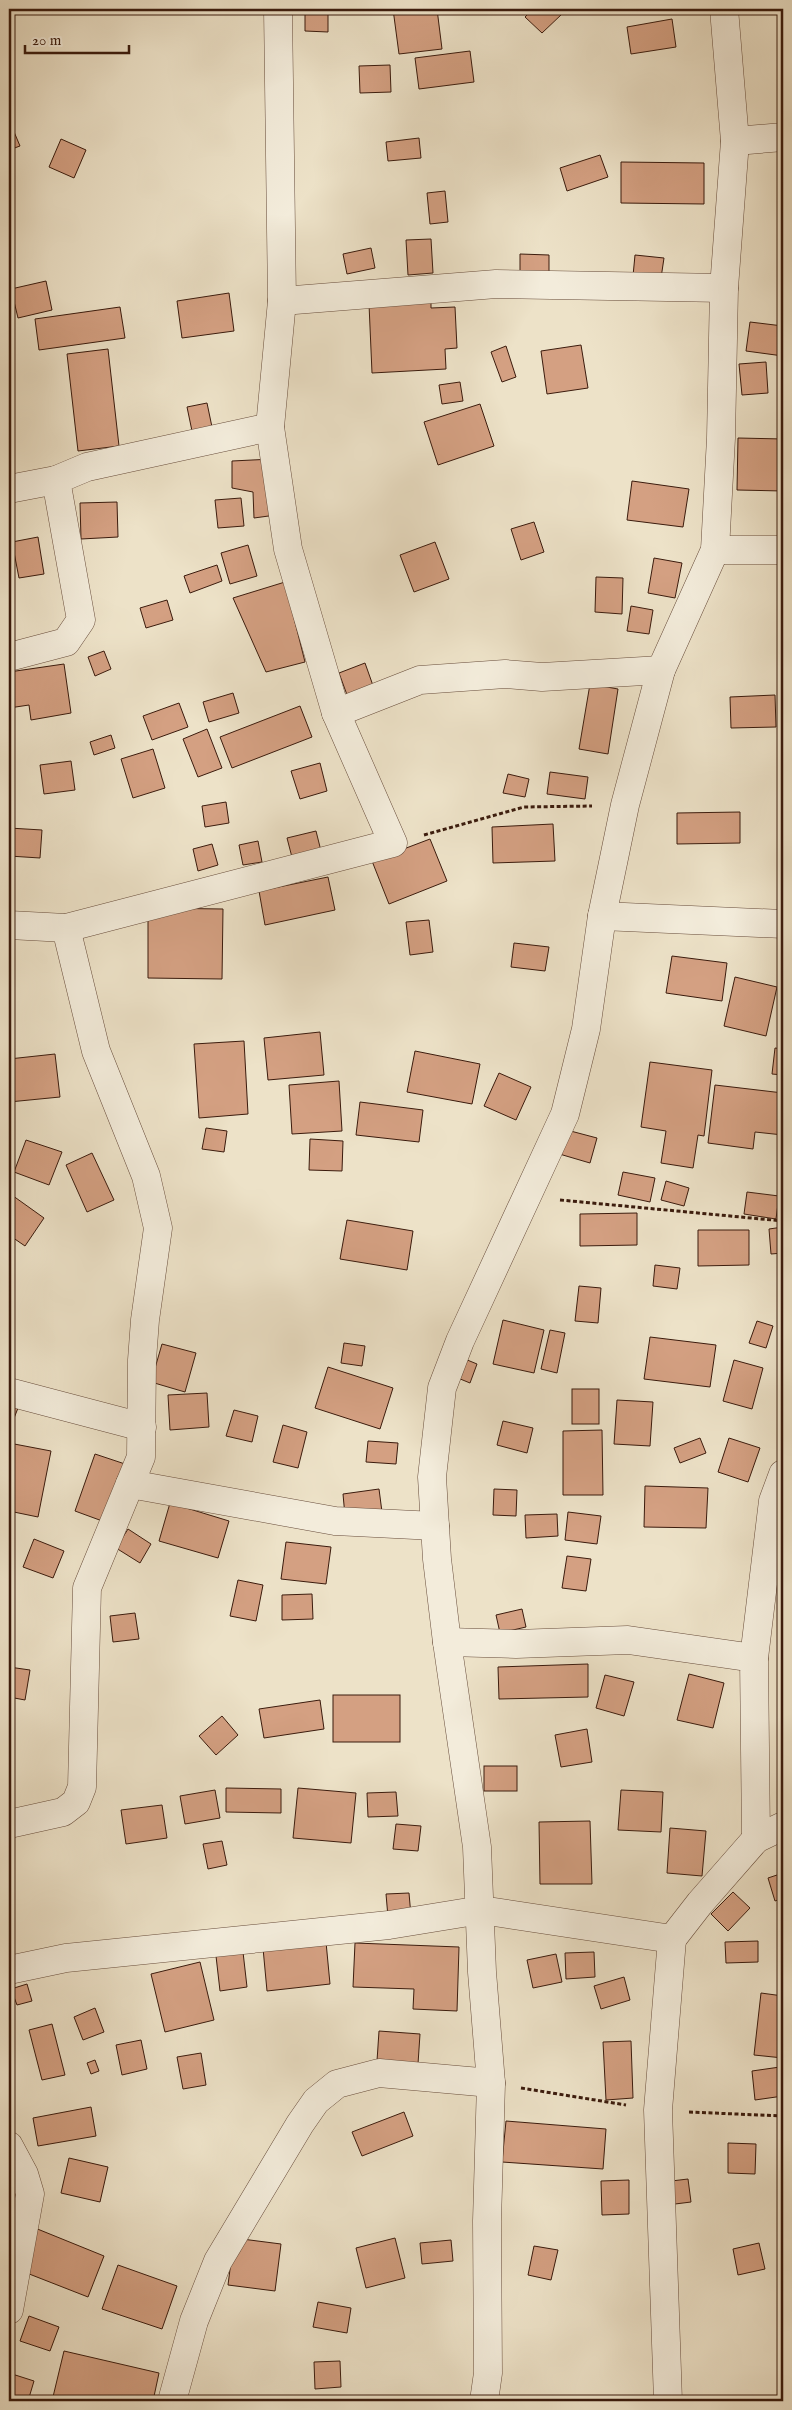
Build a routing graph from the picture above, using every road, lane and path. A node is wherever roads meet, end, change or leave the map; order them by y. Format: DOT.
graph roads {
  1 [pos="278,9"];
  2 [pos="724,9"];
  3 [pos="783,137"];
  4 [pos="734,141"];
  5 [pos="724,288"];
  6 [pos="282,301"];
  7 [pos="270,427"];
  8 [pos="56,480"];
  9 [pos="9,489"];
  10 [pos="715,550"];
  11 [pos="783,550"];
  12 [pos="9,657"];
  13 [pos="661,670"];
  14 [pos="336,713"];
  15 [pos="625,805"];
  16 [pos="392,843"];
  17 [pos="602,916"];
  18 [pos="783,924"];
  19 [pos="9,925"];
  20 [pos="66,928"];
  21 [pos="528,1197"];
  22 [pos="783,1221"];
  23 [pos="9,1392"];
  24 [pos="142,1427"];
  25 [pos="783,1474"];
  26 [pos="130,1484"];
  27 [pos="436,1526"];
  28 [pos="447,1642"];
  29 [pos="754,1658"];
  30 [pos="9,1824"];
  31 [pos="783,1826"];
  32 [pos="756,1840"];
  33 [pos="481,1910"];
  34 [pos="672,1939"];
  35 [pos="9,1970"];
  36 [pos="491,2083"];
  37 [pos="658,2110"];
  38 [pos="783,2116"];
  39 [pos="9,2146"];
  40 [pos="9,2310"];
  41 [pos="172,2401"];
  42 [pos="484,2401"];
  43 [pos="668,2401"];
  1 -- 6 [label="street"];
  2 -- 4 [label="street"];
  3 -- 4 [label="street"];
  4 -- 5 [label="street"];
  5 -- 6 [label="street"];
  5 -- 10 [label="street"];
  6 -- 7 [label="street"];
  7 -- 8 [label="street"];
  7 -- 14 [label="street"];
  8 -- 9 [label="street"];
  8 -- 12 [label="street"];
  10 -- 11 [label="street"];
  10 -- 13 [label="street"];
  13 -- 14 [label="street"];
  13 -- 15 [label="street"];
  14 -- 16 [label="street"];
  15 -- 16 [label="path"];
  15 -- 17 [label="street"];
  16 -- 20 [label="street"];
  17 -- 18 [label="street"];
  17 -- 21 [label="street"];
  19 -- 20 [label="street"];
  20 -- 24 [label="street"];
  21 -- 22 [label="path"];
  21 -- 27 [label="street"];
  23 -- 24 [label="street"];
  24 -- 26 [label="street"];
  25 -- 29 [label="street"];
  26 -- 27 [label="street"];
  26 -- 30 [label="street"];
  27 -- 28 [label="street"];
  28 -- 29 [label="street"];
  28 -- 33 [label="street"];
  29 -- 32 [label="street"];
  31 -- 32 [label="street"];
  32 -- 34 [label="street"];
  33 -- 34 [label="street"];
  33 -- 35 [label="street"];
  33 -- 36 [label="street"];
  34 -- 37 [label="street"];
  36 -- 37 [label="path"];
  36 -- 41 [label="street"];
  36 -- 42 [label="street"];
  37 -- 38 [label="path"];
  37 -- 43 [label="street"];
  39 -- 40 [label="street"];
}
